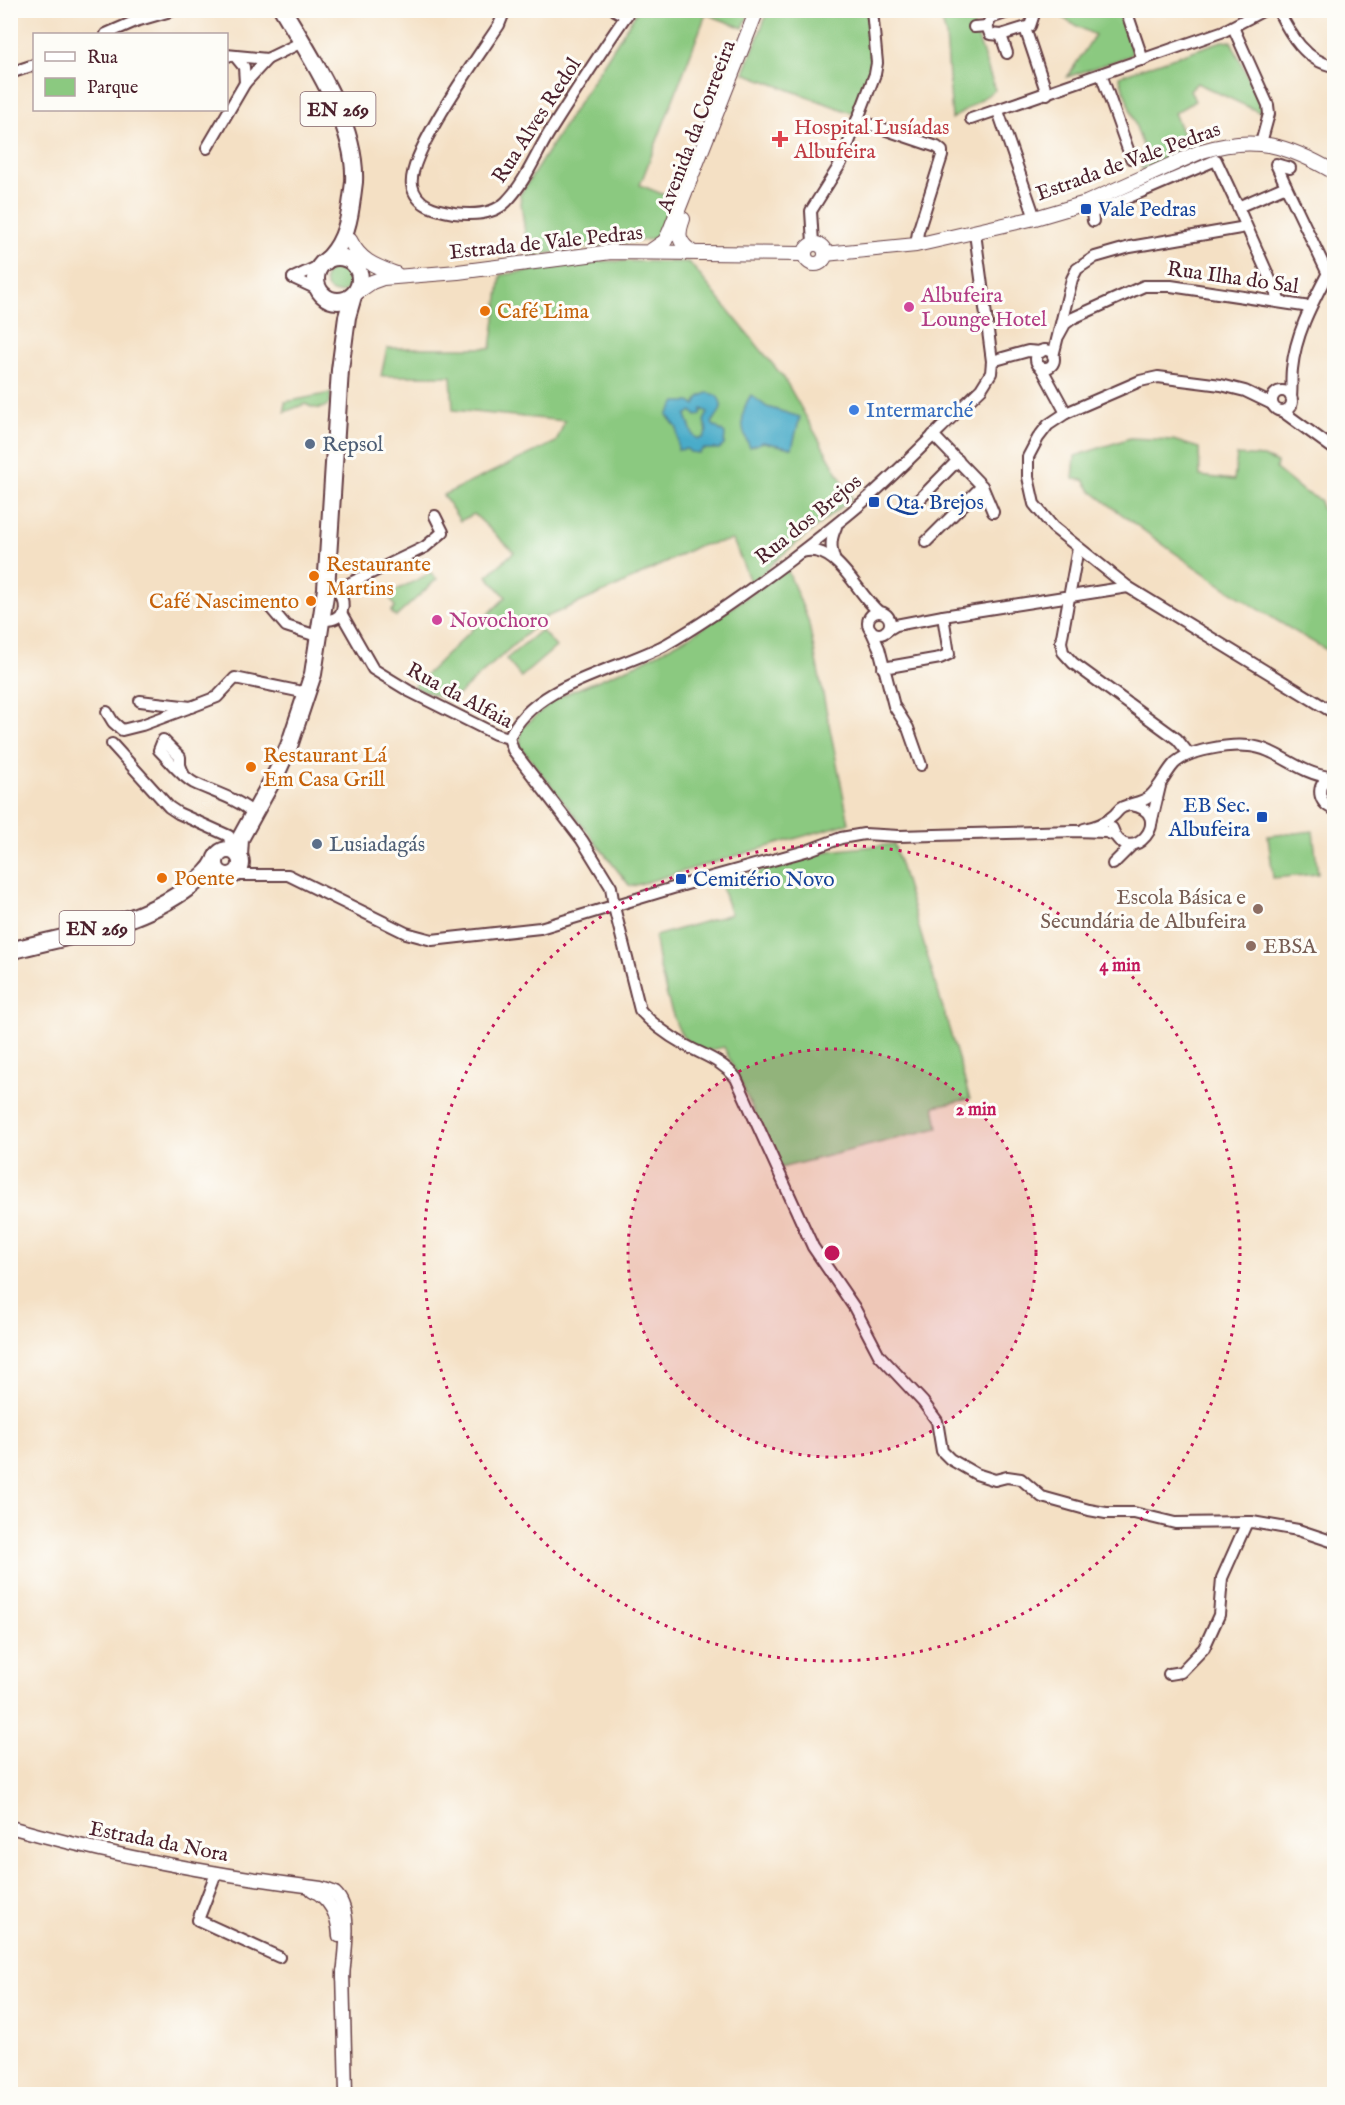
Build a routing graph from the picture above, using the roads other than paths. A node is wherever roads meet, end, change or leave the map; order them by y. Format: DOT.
graph roads {
  1 [pos="174,10"];
  2 [pos="283,10"];
  3 [pos="505,10"];
  4 [pos="615,10"];
  5 [pos="757,10"];
  6 [pos="763,10"];
  7 [pos="872,10"];
  8 [pos="1014,10"];
  9 [pos="1032,10"];
  10 [pos="1126,10"];
  11 [pos="1264,10"];
  12 [pos="1278,10"];
  13 [pos="628,13"];
  14 [pos="987,26"];
  15 [pos="974,27"];
  16 [pos="1233,27"];
  17 [pos="1025,28"];
  18 [pos="108,33"];
  19 [pos="1001,35"];
  20 [pos="302,42"];
  21 [pos="1007,53"];
  22 [pos="231,56"];
  23 [pos="267,59"];
  24 [pos="1143,60"];
  25 [pos="33,65"];
  26 [pos="1335,66"];
  27 [pos="10,73"];
  28 [pos="1101,74"];
  29 [pos="245,83"];
  30 [pos="1047,94"];
  31 [pos="998,111"];
  32 [pos="971,119"];
  33 [pos="857,120"];
  34 [pos="1261,143"];
  35 [pos="207,148"];
  36 [pos="1131,158"];
  37 [pos="1290,168"];
  38 [pos="1335,172"];
  39 [pos="1286,186"];
  40 [pos="1238,207"];
  41 [pos="1035,218"];
  42 [pos="349,220"];
  43 [pos="1093,221"];
  44 [pos="1246,227"];
  45 [pos="975,233"];
  46 [pos="350,240"];
  47 [pos="916,245"];
  48 [pos="809,249"];
  49 [pos="649,252"];
  50 [pos="692,252"];
  51 [pos="1335,261"];
  52 [pos="323,263"];
  53 [pos="353,264"];
  54 [pos="1328,274"];
  55 [pos="401,276"];
  56 [pos="321,293"];
  57 [pos="354,294"];
  58 [pos="1280,302"];
  59 [pos="1310,307"];
  60 [pos="1064,310"];
  61 [pos="1075,317"];
  62 [pos="1058,335"];
  63 [pos="1045,359"];
  64 [pos="992,361"];
  65 [pos="1292,368"];
  66 [pos="340,370"];
  67 [pos="1275,397"];
  68 [pos="1288,404"];
  69 [pos="1066,413"];
  70 [pos="933,435"];
  71 [pos="1335,449"];
  72 [pos="958,460"];
  73 [pos="982,486"];
  74 [pos="914,505"];
  75 [pos="993,512"];
  76 [pos="435,516"];
  77 [pos="838,523"];
  78 [pos="819,539"];
  79 [pos="926,542"];
  80 [pos="1078,548"];
  81 [pos="799,553"];
  82 [pos="830,553"];
  83 [pos="853,582"];
  84 [pos="1128,587"];
  85 [pos="332,589"];
  86 [pos="1070,595"];
  87 [pos="269,606"];
  88 [pos="341,613"];
  89 [pos="883,614"];
  90 [pos="943,616"];
  91 [pos="323,620"];
  92 [pos="916,621"];
  93 [pos="870,626"];
  94 [pos="886,631"];
  95 [pos="320,637"];
  96 [pos="883,668"];
  97 [pos="308,693"];
  98 [pos="141,701"];
  99 [pos="191,707"];
  100 [pos="107,712"];
  101 [pos="1335,713"];
  102 [pos="509,738"];
  103 [pos="112,744"];
  104 [pos="1189,754"];
  105 [pos="921,765"];
  106 [pos="1305,771"];
  107 [pos="1333,775"];
  108 [pos="184,776"];
  109 [pos="1160,785"];
  110 [pos="1320,790"];
  111 [pos="1131,805"];
  112 [pos="1334,809"];
  113 [pos="254,815"];
  114 [pos="1113,816"];
  115 [pos="1151,824"];
  116 [pos="1075,831"];
  117 [pos="1116,837"];
  118 [pos="1132,844"];
  119 [pos="232,862"];
  120 [pos="614,907"];
  121 [pos="10,951"];
  122 [pos="1247,1522"];
  123 [pos="1335,1542"];
  124 [pos="1169,1674"];
  125 [pos="10,1827"];
  126 [pos="216,1873"];
  127 [pos="279,1957"];
  128 [pos="346,2094"];
  1 -- 18 [label="street"];
  2 -- 20 [label="main road, EN 269"];
  3 -- 13 [label="street, Rua Alves Redol"];
  4 -- 13 [label="street"];
  5 -- 49 [label="main road, Avenida da Correeira"];
  6 -- 50 [label="main road, Avenida da Correeira"];
  7 -- 33 [label="street"];
  8 -- 14 [label="street"];
  9 -- 17 [label="street"];
  10 -- 24 [label="street"];
  11 -- 16 [label="street"];
  12 -- 26 [label="street"];
  14 -- 15 [label="street"];
  14 -- 19 [label="street"];
  16 -- 24 [label="street"];
  16 -- 34 [label="street"];
  17 -- 19 [label="street"];
  17 -- 30 [label="street"];
  19 -- 21 [label="street"];
  20 -- 23 [label="street"];
  20 -- 42 [label="main road, EN 269"];
  22 -- 23 [label="street"];
  22 -- 29 [label="street"];
  23 -- 29 [label="street"];
  24 -- 28 [label="street"];
  25 -- 27 [label="street"];
  28 -- 30 [label="street"];
  28 -- 36 [label="street"];
  29 -- 35 [label="street"];
  30 -- 31 [label="street"];
  31 -- 32 [label="street"];
  31 -- 41 [label="street"];
  33 -- 47 [label="street"];
  33 -- 48 [label="street"];
  34 -- 38 [label="main road, Estrada de Vale Pedras"];
  34 -- 41 [label="main road, Estrada de Vale Pedras"];
  37 -- 39 [label="street"];
  39 -- 40 [label="street"];
  39 -- 54 [label="street"];
  40 -- 43 [label="street"];
  40 -- 44 [label="street"];
  41 -- 45 [label="main road, Estrada de Vale Pedras"];
  42 -- 46 [label="main road, EN 269"];
  42 -- 52 [label="main road, EN 269"];
  44 -- 58 [label="street"];
  44 -- 60 [label="street"];
  45 -- 47 [label="main road, Estrada de Vale Pedras"];
  45 -- 64 [label="street, Rua dos Brejos"];
  46 -- 53 [label="main road, EN 269"];
  46 -- 55 [label="main road"];
  47 -- 48 [label="main road, Estrada de Vale Pedras"];
  48 -- 50 [label="main road, Estrada de Vale Pedras"];
  49 -- 50 [label="main road, Estrada de Vale Pedras"];
  49 -- 55 [label="main road, Estrada de Vale Pedras"];
  51 -- 54 [label="street"];
  52 -- 53 [label="main road"];
  52 -- 56 [label="main road, EN 269"];
  52 -- 56 [label="street"];
  53 -- 55 [label="main road, Estrada de Vale Pedras"];
  53 -- 57 [label="main road, EN 269"];
  54 -- 59 [label="street"];
  55 -- 57 [label="main road, Estrada de Vale Pedras"];
  56 -- 57 [label="main road"];
  56 -- 66 [label="main road, EN 269"];
  57 -- 66 [label="main road, EN 269"];
  58 -- 59 [label="street, Rua Ilha do Sal"];
  58 -- 61 [label="street, Rua Ilha do Sal"];
  59 -- 65 [label="street"];
  60 -- 61 [label="street"];
  60 -- 62 [label="street"];
  61 -- 62 [label="street, Rua Ilha do Sal"];
  62 -- 63 [label="street, Rua Ilha do Sal"];
  63 -- 64 [label="street"];
  63 -- 69 [label="street"];
  64 -- 70 [label="street, Rua dos Brejos"];
  65 -- 67 [label="street"];
  65 -- 68 [label="street"];
  66 -- 85 [label="main road, EN 269"];
  67 -- 68 [label="street"];
  67 -- 68 [label="street"];
  67 -- 69 [label="street"];
  68 -- 71 [label="street"];
  69 -- 80 [label="street"];
  70 -- 72 [label="street"];
  70 -- 77 [label="street, Rua dos Brejos"];
  72 -- 73 [label="street"];
  72 -- 74 [label="street"];
  73 -- 75 [label="street"];
  73 -- 79 [label="street"];
  76 -- 85 [label="street"];
  77 -- 78 [label="street, Rua dos Brejos"];
  77 -- 82 [label="street"];
  78 -- 81 [label="street, Rua dos Brejos"];
  78 -- 82 [label="street"];
  80 -- 84 [label="street"];
  80 -- 86 [label="street"];
  81 -- 82 [label="street"];
  81 -- 102 [label="street, Rua dos Brejos"];
  82 -- 83 [label="street"];
  83 -- 89 [label="street"];
  83 -- 93 [label="street"];
  84 -- 86 [label="street"];
  84 -- 101 [label="street"];
  85 -- 88 [label="street"];
  85 -- 91 [label="main road, EN 269"];
  86 -- 90 [label="street"];
  86 -- 104 [label="street"];
  87 -- 95 [label="street"];
  88 -- 91 [label="street"];
  88 -- 102 [label="street, Rua da Alfaia"];
  89 -- 92 [label="street"];
  89 -- 93 [label="street"];
  89 -- 94 [label="street"];
  90 -- 92 [label="street"];
  90 -- 96 [label="street"];
  91 -- 95 [label="main road, EN 269"];
  92 -- 94 [label="street"];
  93 -- 94 [label="street"];
  93 -- 96 [label="street"];
  95 -- 97 [label="main road, EN 269"];
  96 -- 105 [label="street"];
  97 -- 99 [label="street"];
  97 -- 113 [label="main road, EN 269"];
  98 -- 99 [label="street"];
  99 -- 100 [label="street"];
  102 -- 120 [label="street, Rua da Alfaia"];
  103 -- 119 [label="street"];
  104 -- 106 [label="street"];
  104 -- 109 [label="street"];
  106 -- 107 [label="street"];
  106 -- 110 [label="street"];
  107 -- 110 [label="street"];
  108 -- 113 [label="street"];
  109 -- 111 [label="street"];
  109 -- 115 [label="street"];
  110 -- 112 [label="street"];
  111 -- 114 [label="street"];
  111 -- 115 [label="street"];
  113 -- 119 [label="main road, EN 269"];
  114 -- 116 [label="street"];
  114 -- 117 [label="street"];
  115 -- 118 [label="street"];
  116 -- 117 [label="street"];
  116 -- 120 [label="street"];
  117 -- 118 [label="street"];
  117 -- 118 [label="street"];
  119 -- 120 [label="street"];
  119 -- 121 [label="main road, EN 269"];
  120 -- 122 [label="street, Rua da Alfaia"];
  122 -- 123 [label="street, Rua da Alfaia"];
  122 -- 124 [label="street"];
  125 -- 126 [label="street, Estrada da Nora"];
  126 -- 127 [label="street"];
  126 -- 128 [label="street, Estrada da Nora"];
}
